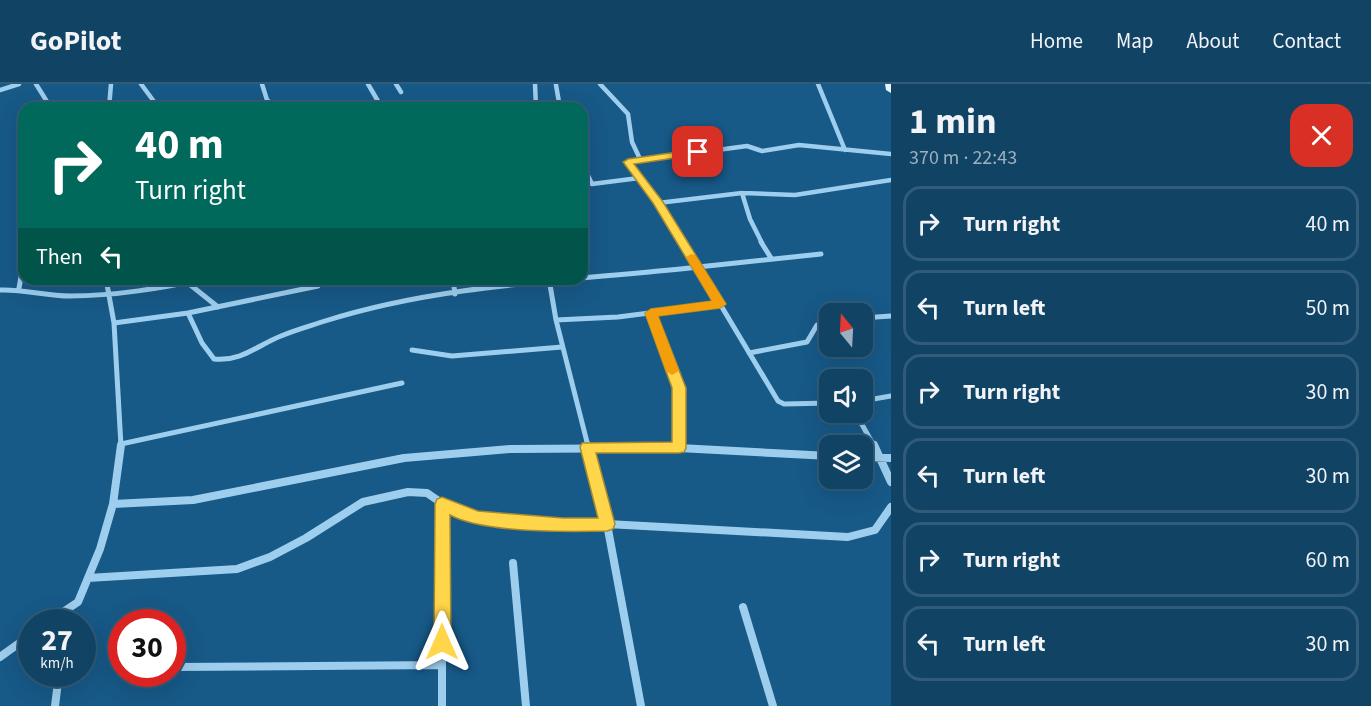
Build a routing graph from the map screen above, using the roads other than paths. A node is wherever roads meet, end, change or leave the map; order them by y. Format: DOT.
graph roads {
  1 [pos="19,84"];
  2 [pos="36,84"];
  3 [pos="111,84"];
  4 [pos="141,84"];
  5 [pos="262,84"];
  6 [pos="368,84"];
  7 [pos="396,84"];
  8 [pos="535,84"];
  9 [pos="600,84"];
  10 [pos="818,84"];
  11 [pos="890,84"];
  12 [pos="556,85"];
  13 [pos="0,90"];
  14 [pos="891,90"];
  15 [pos="401,92"];
  16 [pos="47,102"];
  17 [pos="110,102"];
  18 [pos="154,102"];
  19 [pos="270,102"];
  20 [pos="378,102"];
  21 [pos="535,102"];
  22 [pos="559,102"];
  23 [pos="845,150"];
  24 [pos="891,154"];
  25 [pos="640,159"];
  26 [pos="588,176"];
  27 [pos="639,178"];
  28 [pos="891,180"];
  29 [pos="742,193"];
  30 [pos="658,202"];
  31 [pos="821,254"];
  32 [pos="771,258"];
  33 [pos="698,267"];
  34 [pos="588,278"];
  35 [pos="20,285"];
  36 [pos="107,285"];
  37 [pos="175,285"];
  38 [pos="190,285"];
  39 [pos="454,285"];
  40 [pos="516,285"];
  41 [pos="551,285"];
  42 [pos="318,286"];
  43 [pos="19,288"];
  44 [pos="0,290"];
  45 [pos="455,294"];
  46 [pos="109,295"];
  47 [pos="720,304"];
  48 [pos="218,307"];
  49 [pos="188,313"];
  50 [pos="651,313"];
  51 [pos="891,316"];
  52 [pos="873,317"];
  53 [pos="556,320"];
  54 [pos="114,323"];
  55 [pos="819,325"];
  56 [pos="562,347"];
  57 [pos="412,350"];
  58 [pos="749,353"];
  59 [pos="402,383"];
  60 [pos="891,396"];
  61 [pos="873,399"];
  62 [pos="819,404"];
  63 [pos="861,423"];
  64 [pos="121,444"];
  65 [pos="587,447"];
  66 [pos="679,448"];
  67 [pos="819,455"];
  68 [pos="873,458"];
  69 [pos="881,458"];
  70 [pos="891,458"];
  71 [pos="891,482"];
  72 [pos="113,504"];
  73 [pos="442,504"];
  74 [pos="891,507"];
  75 [pos="607,524"];
  76 [pos="513,563"];
  77 [pos="88,578"];
  78 [pos="743,607"];
  79 [pos="67,609"];
  80 [pos="18,644"];
  81 [pos="0,657"];
  82 [pos="442,665"];
  83 [pos="186,667"];
  84 [pos="58,687"];
  85 [pos="55,706"];
  86 [pos="442,706"];
  87 [pos="526,706"];
  88 [pos="641,706"];
  89 [pos="773,706"];
  1 -- 13 [label="street"];
  2 -- 16 [label="street"];
  3 -- 17 [label="street"];
  4 -- 18 [label="street"];
  5 -- 19 [label="street"];
  6 -- 20 [label="street"];
  7 -- 15 [label="street"];
  8 -- 21 [label="street"];
  9 -- 25 [label="street"];
  10 -- 23 [label="street"];
  11 -- 14 [label="main road"];
  12 -- 22 [label="street"];
  23 -- 24 [label="street"];
  23 -- 25 [label="street"];
  25 -- 27 [label="street"];
  26 -- 27 [label="street"];
  27 -- 30 [label="street"];
  28 -- 29 [label="street"];
  29 -- 30 [label="street"];
  29 -- 32 [label="street"];
  30 -- 33 [label="street"];
  31 -- 32 [label="street"];
  32 -- 33 [label="street"];
  33 -- 34 [label="street"];
  33 -- 47 [label="street"];
  35 -- 43 [label="street"];
  36 -- 46 [label="street"];
  37 -- 46 [label="street"];
  38 -- 48 [label="street"];
  39 -- 45 [label="street"];
  40 -- 45 [label="street"];
  41 -- 53 [label="street"];
  42 -- 48 [label="street"];
  43 -- 44 [label="street"];
  43 -- 46 [label="street"];
  45 -- 49 [label="street"];
  46 -- 54 [label="street"];
  47 -- 50 [label="street"];
  47 -- 58 [label="street"];
  48 -- 49 [label="street"];
  49 -- 54 [label="street"];
  50 -- 53 [label="street"];
  50 -- 66 [label="street"];
  51 -- 52 [label="street"];
  53 -- 56 [label="street"];
  54 -- 64 [label="street"];
  55 -- 58 [label="street"];
  56 -- 57 [label="street"];
  56 -- 65 [label="street"];
  58 -- 62 [label="street"];
  59 -- 64 [label="street"];
  60 -- 61 [label="street"];
  63 -- 69 [label="street"];
  64 -- 72 [label="street"];
  65 -- 66 [label="street"];
  65 -- 72 [label="street"];
  65 -- 75 [label="street"];
  66 -- 67 [label="street"];
  68 -- 69 [label="street"];
  69 -- 70 [label="street"];
  69 -- 71 [label="street"];
  72 -- 77 [label="street"];
  73 -- 75 [label="street"];
  73 -- 77 [label="street"];
  73 -- 82 [label="street"];
  74 -- 75 [label="street"];
  75 -- 88 [label="street"];
  76 -- 87 [label="street"];
  77 -- 79 [label="street"];
  78 -- 89 [label="street"];
  80 -- 81 [label="street"];
  82 -- 83 [label="street"];
  82 -- 86 [label="street"];
  84 -- 85 [label="street"];
}
